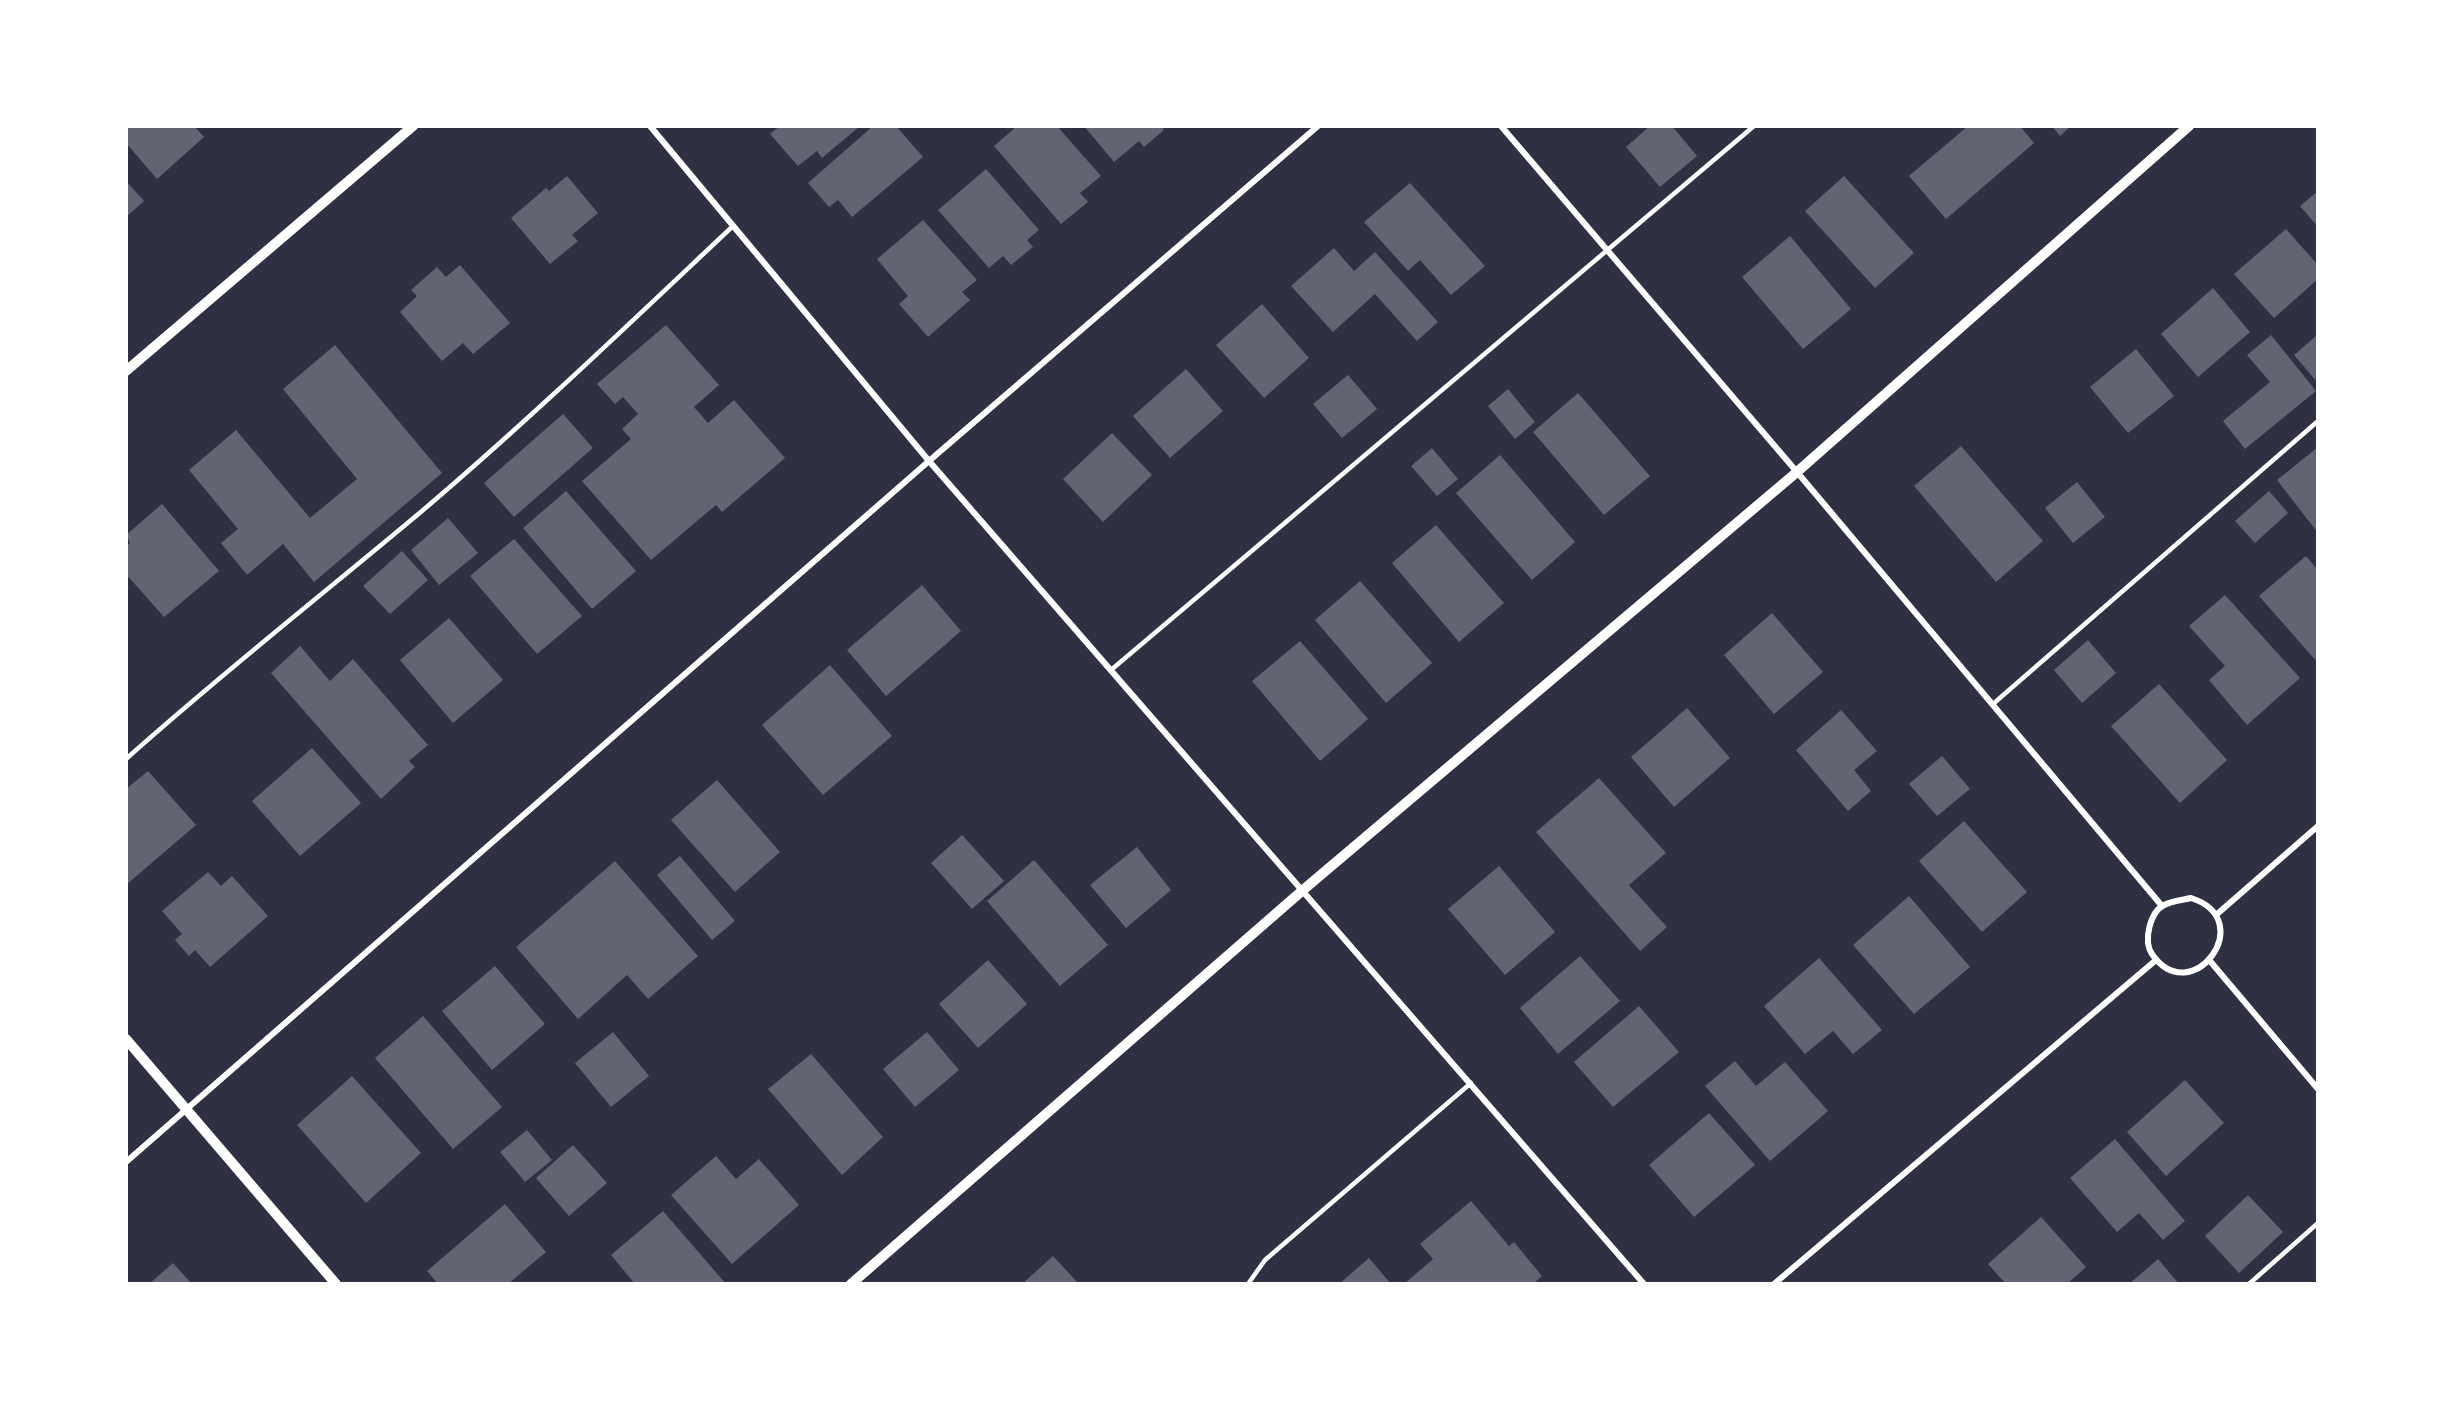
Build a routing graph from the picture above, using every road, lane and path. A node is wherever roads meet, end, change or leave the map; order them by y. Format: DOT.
graph roads {
  1 [pos="413,126"];
  2 [pos="650,126"];
  3 [pos="1318,126"];
  4 [pos="1501,126"];
  5 [pos="1754,126"];
  6 [pos="2189,126"];
  7 [pos="733,226"];
  8 [pos="1608,251"];
  9 [pos="126,371"];
  10 [pos="2318,421"];
  11 [pos="928,461"];
  12 [pos="1797,472"];
  13 [pos="1111,670"];
  14 [pos="1993,704"];
  15 [pos="126,759"];
  16 [pos="2318,826"];
  17 [pos="1303,890"];
  18 [pos="2162,906"];
  19 [pos="2216,915"];
  20 [pos="2156,960"];
  21 [pos="2210,961"];
  22 [pos="126,1039"];
  23 [pos="1471,1083"];
  24 [pos="2318,1089"];
  25 [pos="187,1110"];
  26 [pos="126,1162"];
  27 [pos="2318,1223"];
  28 [pos="336,1284"];
  29 [pos="851,1284"];
  30 [pos="1248,1284"];
  31 [pos="1644,1284"];
  32 [pos="1774,1284"];
  33 [pos="2249,1284"];
  1 -- 9 [label="street"];
  2 -- 7 [label="street"];
  3 -- 11 [label="street"];
  4 -- 8 [label="street"];
  5 -- 8 [label="lane"];
  6 -- 12 [label="street"];
  7 -- 11 [label="street"];
  7 -- 15 [label="lane"];
  8 -- 12 [label="street"];
  8 -- 13 [label="lane"];
  10 -- 14 [label="lane"];
  11 -- 13 [label="street"];
  11 -- 25 [label="street"];
  12 -- 14 [label="street"];
  12 -- 17 [label="street"];
  13 -- 17 [label="street"];
  14 -- 18 [label="street"];
  16 -- 19 [label="street"];
  17 -- 23 [label="street"];
  17 -- 29 [label="street"];
  18 -- 19 [label="street"];
  18 -- 20 [label="street"];
  19 -- 21 [label="street"];
  20 -- 21 [label="street"];
  20 -- 32 [label="street"];
  21 -- 24 [label="street"];
  22 -- 25 [label="street"];
  23 -- 30 [label="lane"];
  23 -- 31 [label="street"];
  25 -- 26 [label="street"];
  25 -- 28 [label="street"];
  27 -- 33 [label="lane"];
}
